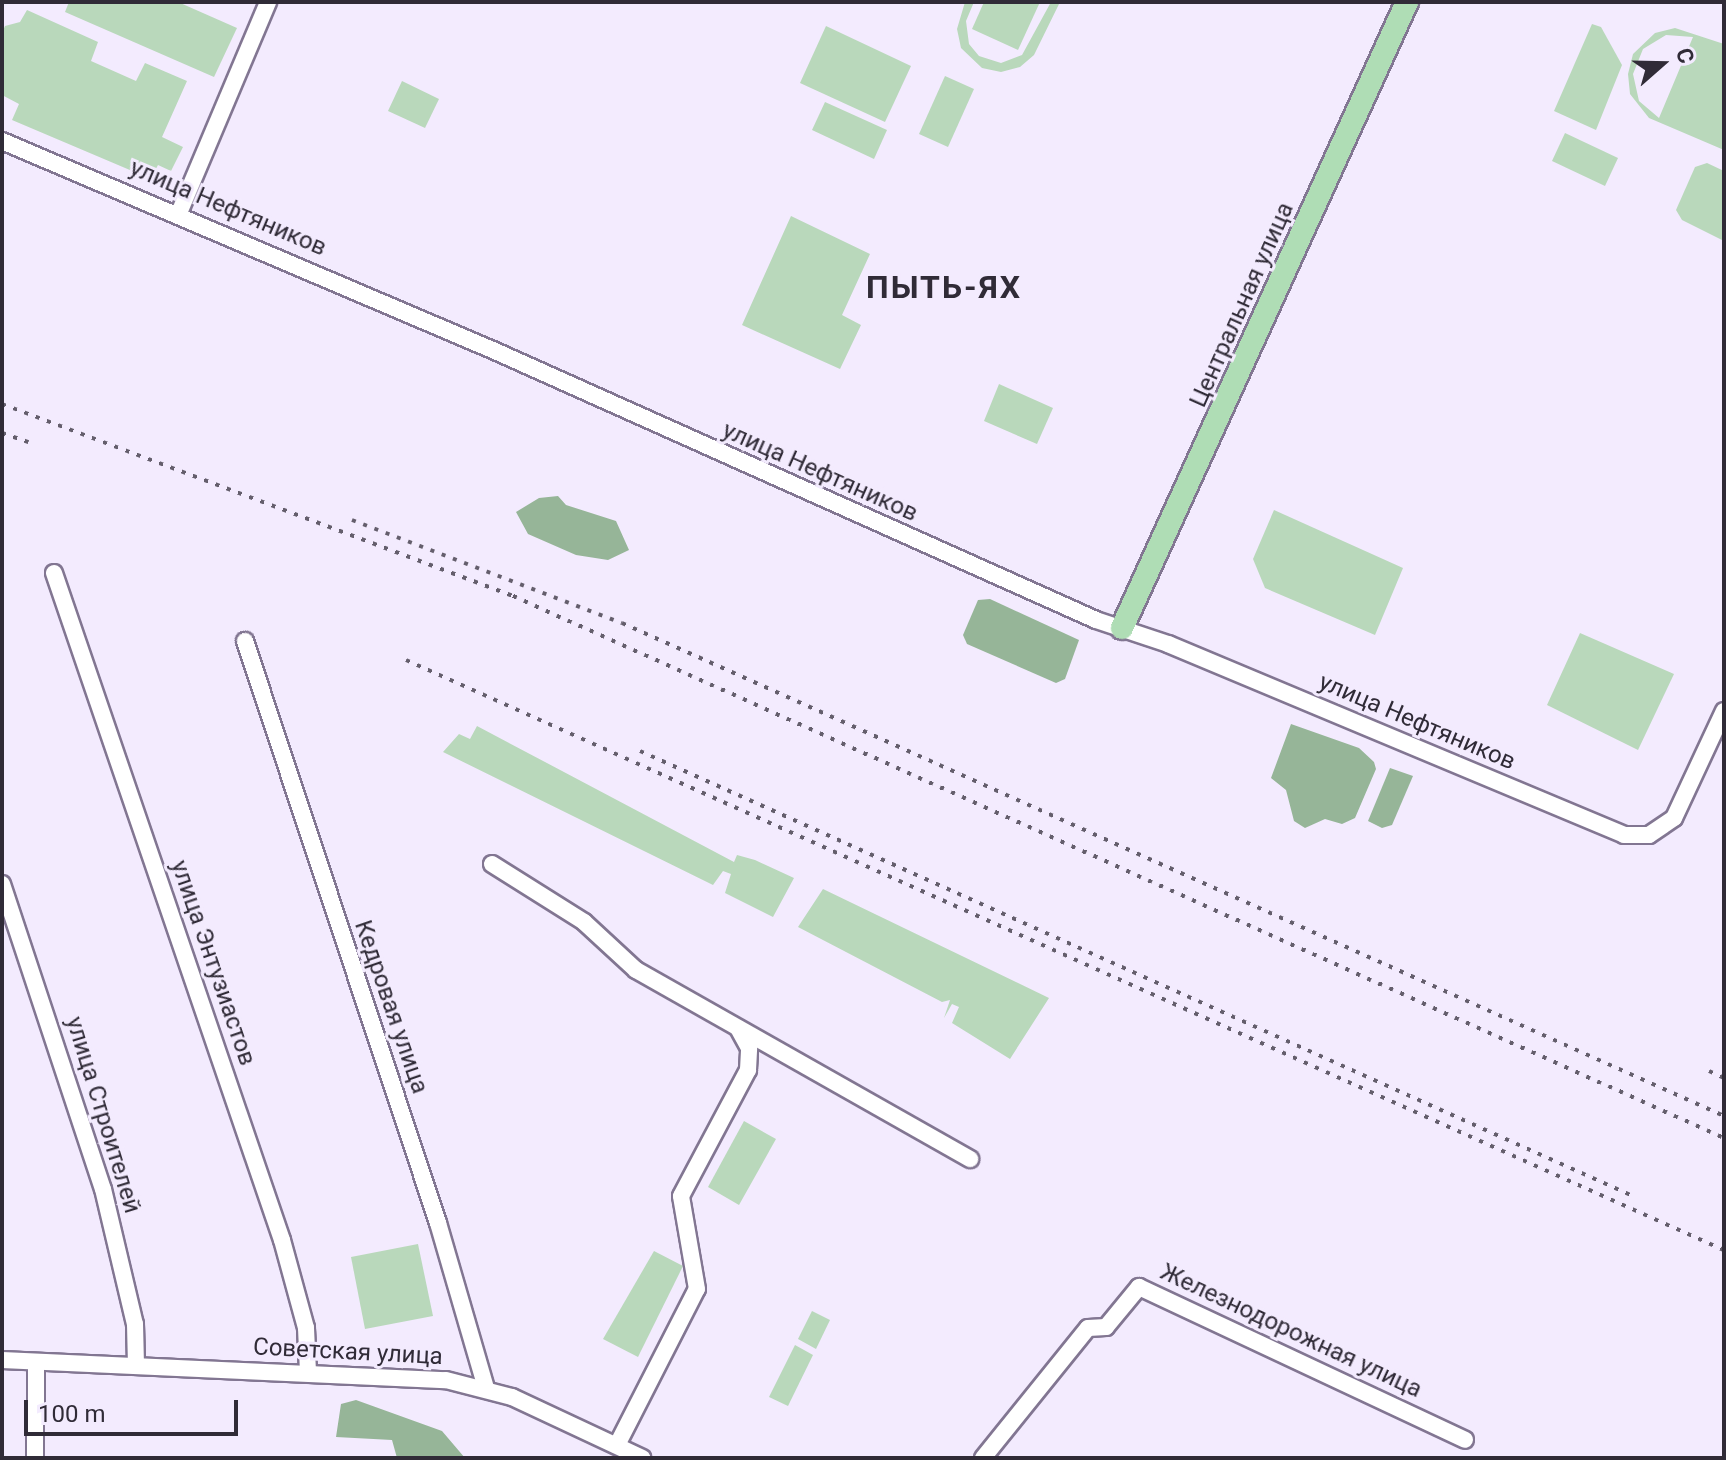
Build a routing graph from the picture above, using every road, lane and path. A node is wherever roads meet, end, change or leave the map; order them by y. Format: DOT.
graph roads {
  1 [pos="268,2"];
  2 [pos="1407,2"];
  3 [pos="2,141"];
  4 [pos="179,213"];
  5 [pos="54,573"];
  6 [pos="1122,628"];
  7 [pos="245,641"];
  8 [pos="1724,711"];
  9 [pos="492,864"];
  10 [pos="2,884"];
  11 [pos="737,1026"];
  12 [pos="970,1159"];
  13 [pos="2,1360"];
  14 [pos="36,1362"];
  15 [pos="136,1366"];
  16 [pos="308,1372"];
  17 [pos="486,1388"];
  18 [pos="1465,1440"];
  19 [pos="617,1445"];
  20 [pos="35,1458"];
  21 [pos="642,1458"];
  22 [pos="983,1458"];
  1 -- 4 [label="street"];
  2 -- 6 [label="main road, Центральная улица"];
  3 -- 4 [label="street, улица Нефтяников"];
  4 -- 6 [label="street, улица Нефтяников"];
  5 -- 16 [label="street, улица Энтузиастов"];
  6 -- 8 [label="street, улица Нефтяников"];
  7 -- 17 [label="street, Кедровая улица"];
  9 -- 11 [label="street"];
  10 -- 15 [label="street, улица Строителей"];
  11 -- 12 [label="street"];
  11 -- 19 [label="street"];
  13 -- 14 [label="street, Советская улица"];
  14 -- 15 [label="street, Советская улица"];
  14 -- 20 [label="street"];
  15 -- 16 [label="street, Советская улица"];
  16 -- 17 [label="street, Советская улица"];
  17 -- 19 [label="street, Советская улица"];
  18 -- 22 [label="street, Железнодорожная улица"];
  19 -- 21 [label="street, Советская улица"];
}
